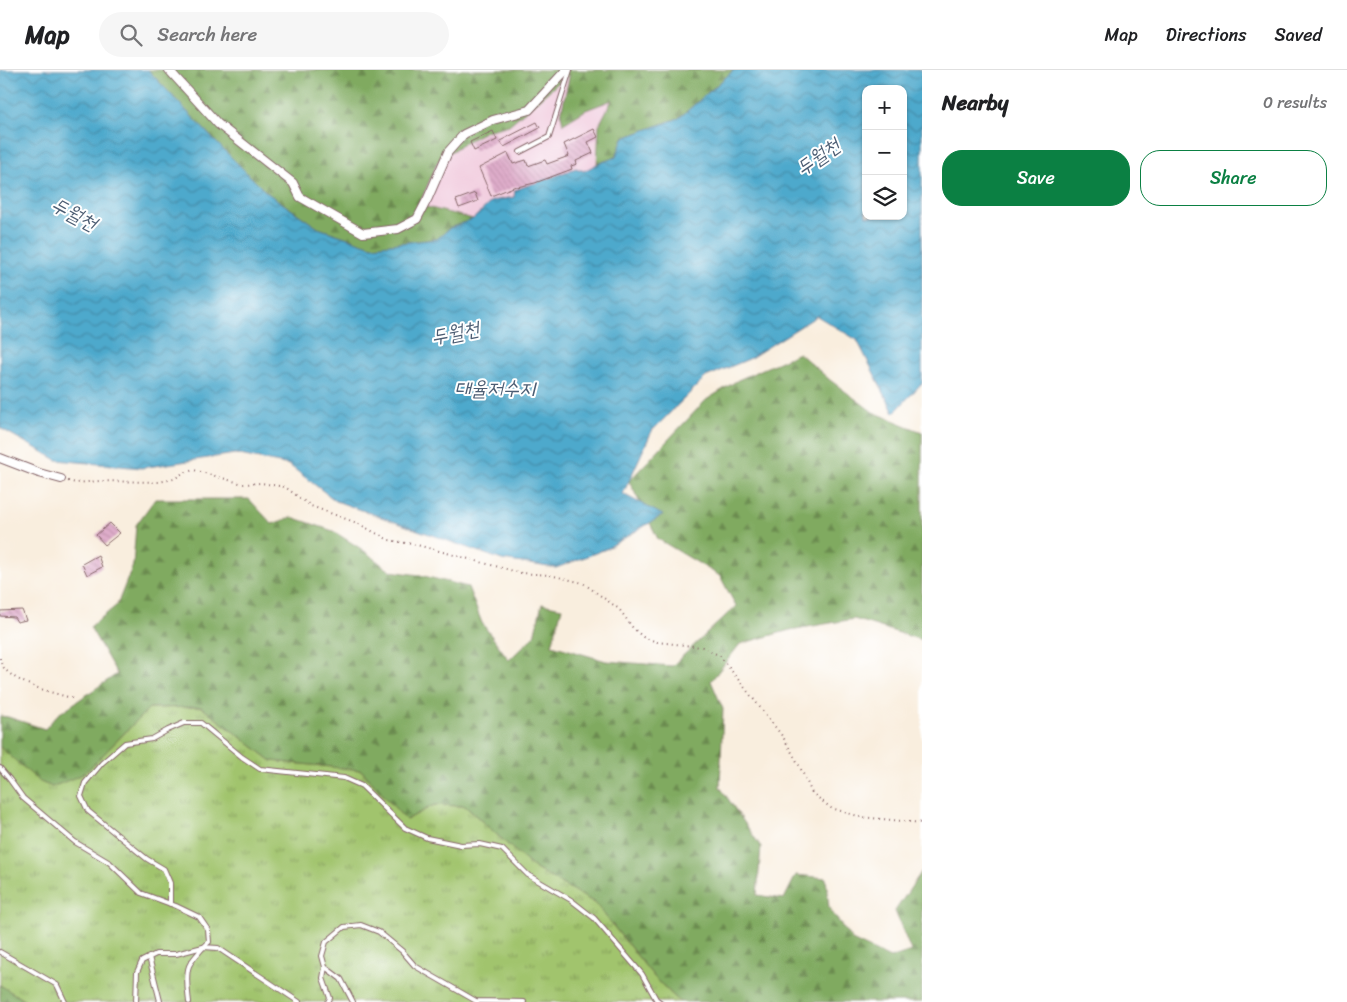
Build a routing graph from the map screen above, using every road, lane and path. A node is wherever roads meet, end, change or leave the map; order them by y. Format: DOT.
graph roads {
  1 [pos="169,70"];
  2 [pos="566,70"];
  3 [pos="570,70"];
  4 [pos="520,152"];
  5 [pos="0,458"];
  6 [pos="61,479"];
  7 [pos="0,658"];
  8 [pos="75,699"];
  9 [pos="0,768"];
  10 [pos="922,823"];
  11 [pos="170,904"];
  12 [pos="203,947"];
  13 [pos="0,952"];
  14 [pos="149,957"];
  15 [pos="325,967"];
  16 [pos="65,1002"];
  17 [pos="136,1002"];
  18 [pos="159,1002"];
  19 [pos="189,1002"];
  20 [pos="299,1002"];
  21 [pos="328,1002"];
  22 [pos="353,1002"];
  23 [pos="524,1002"];
  24 [pos="660,1002"];
  1 -- 2 [label="street"];
  3 -- 4 [label="lane"];
  5 -- 6 [label="street"];
  6 -- 10 [label="path"];
  7 -- 8 [label="path"];
  9 -- 11 [label="lane"];
  11 -- 12 [label="lane"];
  11 -- 24 [label="lane"];
  12 -- 14 [label="lane"];
  12 -- 19 [label="lane"];
  12 -- 20 [label="lane"];
  13 -- 16 [label="lane"];
  14 -- 17 [label="lane"];
  14 -- 18 [label="lane"];
  15 -- 21 [label="lane"];
  15 -- 22 [label="lane"];
  15 -- 23 [label="lane"];
}
